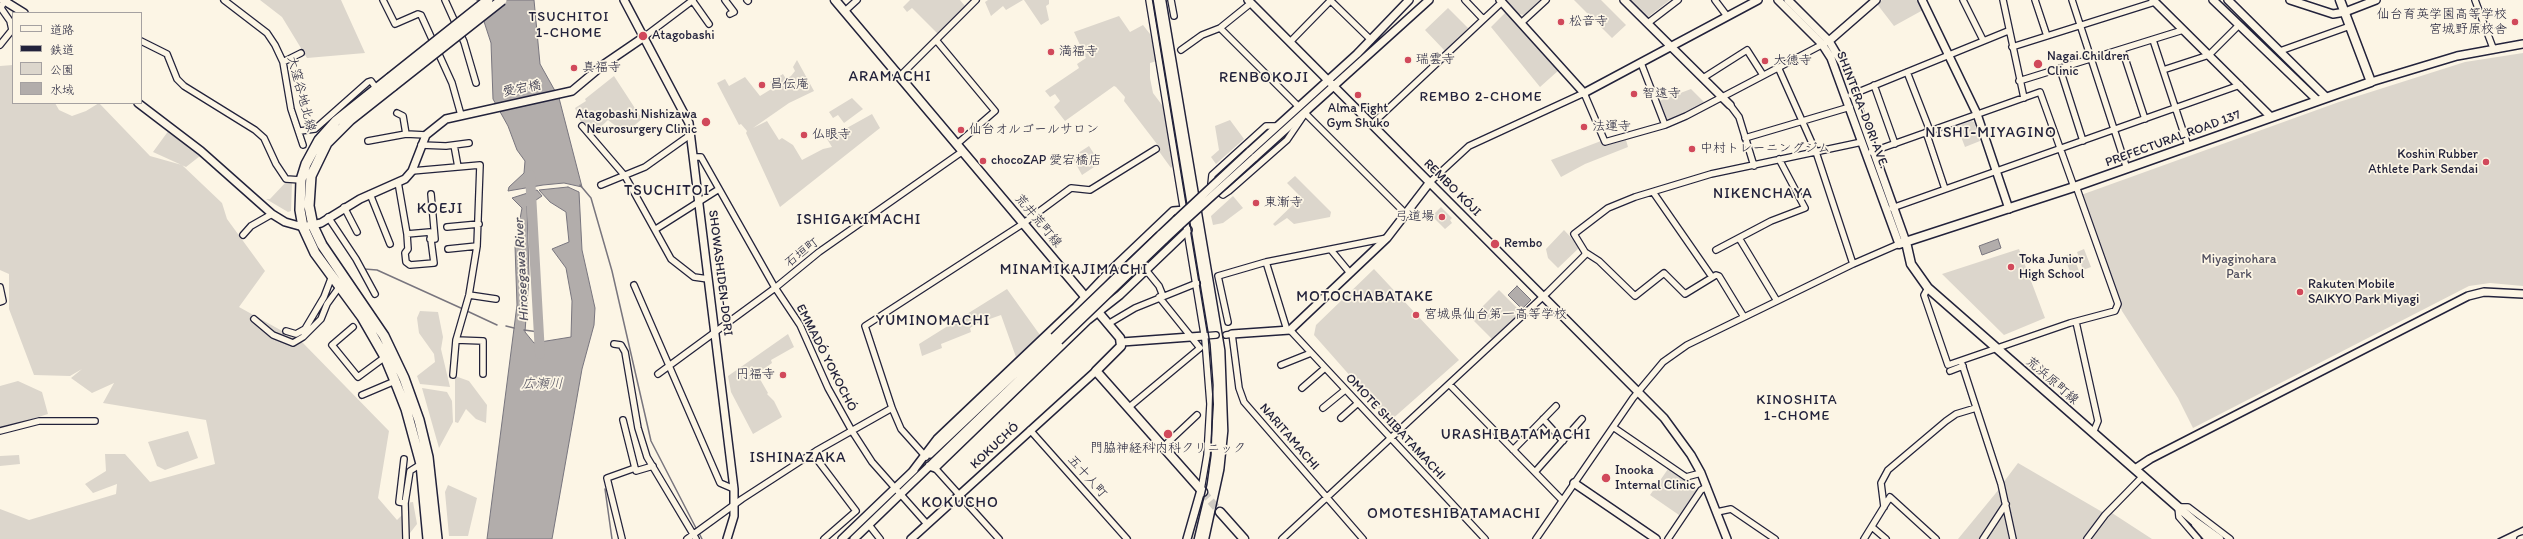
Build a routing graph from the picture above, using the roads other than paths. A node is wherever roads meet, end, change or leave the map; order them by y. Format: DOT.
graph roads {
  1 [pos="3,0"];
  2 [pos="224,0"];
  3 [pos="383,0"];
  4 [pos="445,0"];
  5 [pos="488,0"];
  6 [pos="502,0"];
  7 [pos="624,0"];
  8 [pos="693,0"];
  9 [pos="724,0"];
  10 [pos="835,0"];
  11 [pos="857,0"];
  12 [pos="976,0"];
  13 [pos="1149,0"];
  14 [pos="1171,0"];
  15 [pos="1331,0"];
  16 [pos="1409,0"];
  17 [pos="1429,0"];
  18 [pos="1465,0"];
  19 [pos="1546,0"];
  20 [pos="1624,0"];
  21 [pos="1678,0"];
  22 [pos="1715,0"];
  23 [pos="1758,0"];
  24 [pos="1778,0"];
  25 [pos="1788,0"];
  26 [pos="1876,0"];
  27 [pos="1922,0"];
  28 [pos="1963,0"];
  29 [pos="2003,0"];
  30 [pos="2035,0"];
  31 [pos="2072,0"];
  32 [pos="2213,0"];
  33 [pos="2228,0"];
  34 [pos="2290,0"];
  35 [pos="2340,0"];
  36 [pos="2376,0"];
  37 [pos="2475,0"];
  38 [pos="1250,1"];
  39 [pos="1501,1"];
  40 [pos="2154,1"];
  41 [pos="844,11"];
  42 [pos="22,12"];
  43 [pos="2344,12"];
  44 [pos="730,14"];
  45 [pos="1174,16"];
  46 [pos="1727,16"];
  47 [pos="1483,19"];
  48 [pos="1521,23"];
  49 [pos="1648,23"];
  50 [pos="709,24"];
  51 [pos="2239,25"];
  52 [pos="2080,26"];
  53 [pos="2350,26"];
  54 [pos="1220,28"];
  55 [pos="2184,30"];
  56 [pos="2008,32"];
  57 [pos="2046,36"];
  58 [pos="644,37"];
  59 [pos="936,40"];
  60 [pos="1371,40"];
  61 [pos="1984,40"];
  62 [pos="2153,40"];
  63 [pos="142,42"];
  64 [pos="1290,42"];
  65 [pos="1826,43"];
  66 [pos="2523,44"];
  67 [pos="0,45"];
  68 [pos="1672,47"];
  69 [pos="2012,47"];
  70 [pos="2493,48"];
  71 [pos="2122,49"];
  72 [pos="1181,50"];
  73 [pos="2280,51"];
  74 [pos="301,53"];
  75 [pos="1949,55"];
  76 [pos="2209,55"];
  77 [pos="2091,58"];
  78 [pos="283,62"];
  79 [pos="1641,63"];
  80 [pos="1778,67"];
  81 [pos="2060,68"];
  82 [pos="2163,70"];
  83 [pos="1907,72"];
  84 [pos="1763,75"];
  85 [pos="900,76"];
  86 [pos="1703,78"];
  87 [pos="1328,81"];
  88 [pos="2018,81"];
  89 [pos="392,82"];
  90 [pos="2371,82"];
  91 [pos="476,83"];
  92 [pos="1874,85"];
  93 [pos="2240,85"];
  94 [pos="1334,87"];
  95 [pos="376,88"];
  96 [pos="1584,94"];
  97 [pos="1850,95"];
  98 [pos="2326,97"];
  99 [pos="1724,98"];
  100 [pos="2024,98"];
  101 [pos="2317,100"];
  102 [pos="139,104"];
  103 [pos="1730,105"];
  104 [pos="1299,107"];
  105 [pos="1850,107"];
  106 [pos="2175,108"];
  107 [pos="397,113"];
  108 [pos="1305,114"];
  109 [pos="1977,114"];
  110 [pos="461,115"];
  111 [pos="2271,117"];
  112 [pos="2145,118"];
  113 [pos="1802,121"];
  114 [pos="1372,124"];
  115 [pos="1665,125"];
  116 [pos="582,126"];
  117 [pos="1277,126"];
  118 [pos="2113,130"];
  119 [pos="300,132"];
  120 [pos="1928,132"];
  121 [pos="406,134"];
  122 [pos="426,135"];
  123 [pos="690,136"];
  124 [pos="1745,138"];
  125 [pos="2083,140"];
  126 [pos="368,141"];
  127 [pos="1862,142"];
  128 [pos="469,143"];
  129 [pos="957,144"];
  130 [pos="1895,144"];
  131 [pos="303,145"];
  132 [pos="421,145"];
  133 [pos="454,145"];
  134 [pos="2188,146"];
  135 [pos="1156,149"];
  136 [pos="2060,149"];
  137 [pos="962,151"];
  138 [pos="1816,152"];
  139 [pos="1870,152"];
  140 [pos="1252,155"];
  141 [pos="693,157"];
  142 [pos="1779,159"];
  143 [pos="458,166"];
  144 [pos="1754,166"];
  145 [pos="2127,169"];
  146 [pos="412,171"];
  147 [pos="1996,171"];
  148 [pos="624,176"];
  149 [pos="301,180"];
  150 [pos="398,182"];
  151 [pos="1430,182"];
  152 [pos="601,184"];
  153 [pos="2075,187"];
  154 [pos="719,189"];
  155 [pos="1945,189"];
  156 [pos="1653,192"];
  157 [pos="370,194"];
  158 [pos="431,194"];
  159 [pos="699,202"];
  160 [pos="344,207"];
  161 [pos="2009,208"];
  162 [pos="1890,209"];
  163 [pos="1185,210"];
  164 [pos="272,214"];
  165 [pos="1406,214"];
  166 [pos="328,217"];
  167 [pos="1024,223"];
  168 [pos="479,224"];
  169 [pos="313,226"];
  170 [pos="303,227"];
  171 [pos="447,227"];
  172 [pos="656,230"];
  173 [pos="1188,230"];
  174 [pos="357,232"];
  175 [pos="243,234"];
  176 [pos="407,234"];
  177 [pos="1387,238"];
  178 [pos="1739,238"];
  179 [pos="430,239"];
  180 [pos="390,244"];
  181 [pos="1904,245"];
  182 [pos="477,246"];
  183 [pos="448,249"];
  184 [pos="1332,250"];
  185 [pos="1716,250"];
  186 [pos="1585,252"];
  187 [pos="1266,262"];
  188 [pos="1852,264"];
  189 [pos="1146,270"];
  190 [pos="1350,273"];
  191 [pos="332,276"];
  192 [pos="1712,277"];
  193 [pos="708,279"];
  194 [pos="1197,283"];
  195 [pos="634,285"];
  196 [pos="340,286"];
  197 [pos="0,287"];
  198 [pos="775,288"];
  199 [pos="1928,288"];
  200 [pos="375,294"];
  201 [pos="2523,294"];
  202 [pos="469,295"];
  203 [pos="1086,296"];
  204 [pos="1161,296"];
  205 [pos="1543,296"];
  206 [pos="496,299"];
  207 [pos="1777,301"];
  208 [pos="0,302"];
  209 [pos="1076,307"];
  210 [pos="1099,312"];
  211 [pos="1744,318"];
  212 [pos="254,319"];
  213 [pos="1088,320"];
  214 [pos="1228,322"];
  215 [pos="2076,322"];
  216 [pos="1108,324"];
  217 [pos="353,327"];
  218 [pos="1289,330"];
  219 [pos="286,331"];
  220 [pos="715,333"];
  221 [pos="1229,334"];
  222 [pos="1216,335"];
  223 [pos="1191,336"];
  224 [pos="1204,336"];
  225 [pos="1057,339"];
  226 [pos="456,340"];
  227 [pos="1122,342"];
  228 [pos="614,344"];
  229 [pos="1996,349"];
  230 [pos="1311,353"];
  231 [pos="385,357"];
  232 [pos="1962,363"];
  233 [pos="1281,365"];
  234 [pos="669,366"];
  235 [pos="1325,368"];
  236 [pos="1096,371"];
  237 [pos="1950,371"];
  238 [pos="483,374"];
  239 [pos="658,374"];
  240 [pos="453,375"];
  241 [pos="396,381"];
  242 [pos="1449,384"];
  243 [pos="1302,388"];
  244 [pos="1345,390"];
  245 [pos="1638,392"];
  246 [pos="362,395"];
  247 [pos="1358,403"];
  248 [pos="1556,406"];
  249 [pos="892,408"];
  250 [pos="1128,408"];
  251 [pos="1323,408"];
  252 [pos="1976,408"];
  253 [pos="1198,415"];
  254 [pos="1342,418"];
  255 [pos="1543,419"];
  256 [pos="1582,419"];
  257 [pos="623,420"];
  258 [pos="95,421"];
  259 [pos="1613,427"];
  260 [pos="852,430"];
  261 [pos="1030,430"];
  262 [pos="0,431"];
  263 [pos="2093,433"];
  264 [pos="1391,438"];
  265 [pos="1563,441"];
  266 [pos="1164,447"];
  267 [pos="1513,450"];
  268 [pos="813,454"];
  269 [pos="925,456"];
  270 [pos="404,459"];
  271 [pos="420,464"];
  272 [pos="653,466"];
  273 [pos="932,467"];
  274 [pos="635,468"];
  275 [pos="2135,469"];
  276 [pos="1535,472"];
  277 [pos="1701,473"];
  278 [pos="2143,476"];
  279 [pos="1574,483"];
  280 [pos="1707,487"];
  281 [pos="895,488"];
  282 [pos="734,489"];
  283 [pos="1202,491"];
  284 [pos="900,494"];
  285 [pos="959,495"];
  286 [pos="1326,498"];
  287 [pos="1562,500"];
  288 [pos="405,503"];
  289 [pos="735,504"];
  290 [pos="2006,504"];
  291 [pos="1884,507"];
  292 [pos="2178,507"];
  293 [pos="1220,512"];
  294 [pos="1717,512"];
  295 [pos="927,524"];
  296 [pos="868,525"];
  297 [pos="1872,527"];
  298 [pos="2201,533"];
  299 [pos="695,535"];
  300 [pos="2523,538"];
  301 [pos="406,539"];
  302 [pos="428,539"];
  303 [pos="438,539"];
  304 [pos="622,539"];
  305 [pos="687,539"];
  306 [pos="728,539"];
  307 [pos="824,539"];
  308 [pos="842,539"];
  309 [pos="854,539"];
  310 [pos="880,539"];
  311 [pos="911,539"];
  312 [pos="999,539"];
  313 [pos="1127,539"];
  314 [pos="1187,539"];
  315 [pos="1244,539"];
  316 [pos="1282,539"];
  317 [pos="1363,539"];
  318 [pos="1485,539"];
  319 [pos="1536,539"];
  320 [pos="1656,539"];
  321 [pos="1668,539"];
  322 [pos="1727,539"];
  323 [pos="1775,539"];
  324 [pos="1864,539"];
  325 [pos="1886,539"];
  326 [pos="1936,539"];
  327 [pos="1983,539"];
  328 [pos="2014,539"];
  329 [pos="2087,539"];
  330 [pos="2209,539"];
  331 [pos="2218,539"];
  332 [pos="2230,539"];
  333 [pos="2520,539"];
  1 -- 42 [label="street"];
  1 -- 67 [label="street"];
  2 -- 78 [label="street, 大窪谷地北線"];
  3 -- 110 [label="street"];
  4 -- 91 [label="street"];
  5 -- 89 [label="highway, bridge"];
  6 -- 89 [label="highway, bridge"];
  7 -- 58 [label="street, SHOWASHIDEN-DORI"];
  8 -- 50 [label="street"];
  8 -- 58 [label="street"];
  9 -- 44 [label="street"];
  10 -- 41 [label="main road, 荒井荒町線"];
  11 -- 41 [label="street"];
  12 -- 59 [label="street"];
  13 -- 163 [label="street"];
  14 -- 45 [label="street"];
  15 -- 60 [label="street"];
  15 -- 64 [label="street"];
  16 -- 60 [label="street"];
  17 -- 94 [label="street"];
  18 -- 47 [label="street"];
  19 -- 48 [label="street"];
  20 -- 49 [label="street"];
  21 -- 49 [label="street"];
  22 -- 46 [label="street"];
  23 -- 46 [label="street"];
  24 -- 65 [label="street, SHINTERA-DORI AVE."];
  25 -- 65 [label="street, SHINTERA-DORI AVE."];
  26 -- 65 [label="street"];
  27 -- 75 [label="street"];
  28 -- 61 [label="street"];
  29 -- 56 [label="street"];
  30 -- 57 [label="street"];
  31 -- 52 [label="street"];
  32 -- 51 [label="street"];
  33 -- 73 [label="street"];
  34 -- 43 [label="street"];
  35 -- 43 [label="main road"];
  36 -- 43 [label="street"];
  37 -- 70 [label="street"];
  38 -- 54 [label="street"];
  38 -- 64 [label="street, REMBO KÓJI"];
  39 -- 47 [label="street"];
  39 -- 48 [label="street"];
  40 -- 52 [label="street"];
  40 -- 55 [label="street"];
  41 -- 85 [label="main road, 荒井荒町線"];
  43 -- 53 [label="main road"];
  46 -- 68 [label="street"];
  47 -- 114 [label="street"];
  48 -- 96 [label="street"];
  49 -- 68 [label="street"];
  51 -- 76 [label="street"];
  51 -- 101 [label="street"];
  52 -- 57 [label="street"];
  52 -- 77 [label="street"];
  53 -- 73 [label="street"];
  53 -- 90 [label="main road"];
  54 -- 72 [label="street"];
  54 -- 104 [label="street"];
  55 -- 62 [label="street"];
  55 -- 76 [label="street"];
  56 -- 61 [label="street"];
  56 -- 69 [label="street"];
  57 -- 69 [label="street"];
  58 -- 110 [label="street, 愛宕橋"];
  58 -- 123 [label="street, SHOWASHIDEN-DORI"];
  59 -- 85 [label="street"];
  59 -- 129 [label="street"];
  60 -- 87 [label="street"];
  61 -- 75 [label="street"];
  62 -- 71 [label="street"];
  62 -- 82 [label="street"];
  63 -- 149 [label="street"];
  64 -- 87 [label="street, REMBO KÓJI"];
  65 -- 80 [label="street"];
  65 -- 97 [label="street, SHINTERA-DORI AVE."];
  66 -- 70 [label="street"];
  68 -- 79 [label="street"];
  68 -- 86 [label="street"];
  69 -- 88 [label="street"];
  70 -- 90 [label="street"];
  71 -- 77 [label="street"];
  71 -- 112 [label="street"];
  73 -- 98 [label="street"];
  74 -- 78 [label="street"];
  75 -- 83 [label="street"];
  75 -- 109 [label="street"];
  76 -- 82 [label="street"];
  76 -- 93 [label="street"];
  77 -- 81 [label="street"];
  77 -- 118 [label="street"];
  78 -- 119 [label="street, 大窪谷地北線"];
  79 -- 96 [label="street"];
  79 -- 115 [label="street"];
  80 -- 84 [label="street"];
  80 -- 113 [label="street"];
  81 -- 88 [label="street"];
  81 -- 125 [label="street"];
  82 -- 106 [label="street"];
  83 -- 92 [label="street"];
  83 -- 120 [label="street"];
  84 -- 86 [label="street"];
  84 -- 99 [label="street"];
  85 -- 129 [label="main road, 荒井荒町線"];
  86 -- 99 [label="street"];
  87 -- 94 [label="street, REMBO KÓJI"];
  87 -- 104 [label="street"];
  88 -- 100 [label="street"];
  89 -- 95 [label="highway"];
  89 -- 169 [label="highway"];
  90 -- 98 [label="main road, PREFECTURAL ROAD 137"];
  92 -- 97 [label="street"];
  92 -- 130 [label="street"];
  93 -- 106 [label="street"];
  93 -- 111 [label="street"];
  94 -- 108 [label="street"];
  94 -- 114 [label="street, REMBO KÓJI"];
  95 -- 119 [label="street"];
  95 -- 149 [label="highway"];
  96 -- 115 [label="street"];
  96 -- 151 [label="street"];
  97 -- 105 [label="street, SHINTERA-DORI AVE."];
  97 -- 139 [label="street, SHINTERA-DORI AVE."];
  98 -- 101 [label="main road, PREFECTURAL ROAD 137"];
  99 -- 103 [label="street"];
  99 -- 115 [label="street"];
  100 -- 109 [label="street"];
  100 -- 136 [label="street"];
  101 -- 111 [label="main road, PREFECTURAL ROAD 137"];
  102 -- 164 [label="street"];
  103 -- 124 [label="street"];
  104 -- 117 [label="street"];
  105 -- 113 [label="street"];
  105 -- 127 [label="street, SHINTERA-DORI AVE."];
  106 -- 112 [label="street"];
  106 -- 134 [label="street"];
  107 -- 121 [label="street"];
  108 -- 117 [label="street"];
  108 -- 140 [label="street"];
  108 -- 165 [label="street"];
  109 -- 120 [label="street"];
  109 -- 147 [label="street"];
  110 -- 122 [label="street, 愛宕橋"];
  111 -- 134 [label="main road, PREFECTURAL ROAD 137"];
  112 -- 118 [label="street"];
  113 -- 124 [label="street"];
  113 -- 138 [label="street"];
  114 -- 151 [label="street, REMBO KÓJI"];
  116 -- 148 [label="street"];
  117 -- 140 [label="street"];
  118 -- 125 [label="street"];
  118 -- 145 [label="street"];
  119 -- 131 [label="street, 大窪谷地北線"];
  120 -- 130 [label="street"];
  120 -- 155 [label="street"];
  121 -- 122 [label="street"];
  121 -- 126 [label="street"];
  122 -- 132 [label="street"];
  123 -- 141 [label="street, SHOWASHIDEN-DORI"];
  123 -- 148 [label="street"];
  124 -- 144 [label="street"];
  125 -- 136 [label="street"];
  127 -- 138 [label="street"];
  127 -- 139 [label="street, SHINTERA-DORI AVE."];
  128 -- 133 [label="street"];
  129 -- 137 [label="main road, 荒井荒町線"];
  130 -- 139 [label="street"];
  132 -- 133 [label="street"];
  132 -- 146 [label="street"];
  133 -- 143 [label="street"];
  134 -- 145 [label="main road, PREFECTURAL ROAD 137"];
  135 -- 167 [label="street"];
  136 -- 147 [label="street"];
  136 -- 153 [label="street"];
  137 -- 167 [label="main road, 荒井荒町線"];
  137 -- 198 [label="street, 石垣町"];
  138 -- 142 [label="street"];
  138 -- 188 [label="street"];
  139 -- 162 [label="street, SHINTERA-DORI AVE."];
  140 -- 225 [label="street, bridge"];
  141 -- 154 [label="street, EMMADÓ YOKOCHÓ"];
  141 -- 159 [label="street, SHOWASHIDEN-DORI"];
  142 -- 144 [label="street"];
  142 -- 178 [label="street"];
  143 -- 146 [label="street"];
  143 -- 168 [label="street"];
  144 -- 156 [label="street"];
  145 -- 153 [label="main road, PREFECTURAL ROAD 137"];
  146 -- 150 [label="street"];
  147 -- 155 [label="street"];
  147 -- 161 [label="street"];
  148 -- 152 [label="street"];
  148 -- 172 [label="street"];
  149 -- 170 [label="highway"];
  150 -- 157 [label="street"];
  150 -- 176 [label="street"];
  151 -- 165 [label="street"];
  151 -- 205 [label="street, REMBO KÓJI"];
  153 -- 161 [label="main road, PREFECTURAL ROAD 137"];
  153 -- 215 [label="street"];
  154 -- 159 [label="street"];
  154 -- 198 [label="street, EMMADÓ YOKOCHÓ"];
  155 -- 162 [label="street"];
  156 -- 186 [label="street"];
  156 -- 192 [label="street"];
  157 -- 160 [label="street"];
  157 -- 180 [label="street"];
  158 -- 179 [label="street"];
  159 -- 172 [label="street"];
  159 -- 193 [label="street, SHOWASHIDEN-DORI"];
  160 -- 166 [label="street"];
  160 -- 174 [label="street"];
  161 -- 181 [label="main road, PREFECTURAL ROAD 137"];
  162 -- 181 [label="street, SHINTERA-DORI AVE."];
  163 -- 173 [label="street"];
  163 -- 203 [label="street"];
  164 -- 170 [label="street"];
  164 -- 175 [label="street"];
  165 -- 177 [label="street"];
  166 -- 169 [label="street"];
  166 -- 200 [label="street"];
  167 -- 203 [label="main road, 荒井荒町線"];
  167 -- 249 [label="street"];
  168 -- 171 [label="street"];
  168 -- 182 [label="street"];
  169 -- 170 [label="street"];
  169 -- 303 [label="highway"];
  170 -- 191 [label="highway"];
  172 -- 193 [label="street"];
  173 -- 189 [label="street"];
  173 -- 194 [label="street"];
  176 -- 179 [label="street"];
  176 -- 179 [label="street"];
  177 -- 184 [label="street"];
  177 -- 190 [label="street"];
  178 -- 185 [label="street"];
  178 -- 207 [label="street"];
  181 -- 188 [label="street"];
  181 -- 199 [label="main road, 荒浜原町線"];
  182 -- 183 [label="street"];
  182 -- 202 [label="street"];
  184 -- 187 [label="street"];
  184 -- 190 [label="street"];
  186 -- 192 [label="street"];
  186 -- 205 [label="street"];
  187 -- 214 [label="street"];
  187 -- 218 [label="street"];
  188 -- 207 [label="street"];
  189 -- 204 [label="street"];
  189 -- 210 [label="street"];
  190 -- 218 [label="street"];
  191 -- 196 [label="highway"];
  191 -- 219 [label="street"];
  192 -- 211 [label="street"];
  193 -- 220 [label="street, SHOWASHIDEN-DORI"];
  194 -- 204 [label="street"];
  194 -- 224 [label="street"];
  195 -- 234 [label="street"];
  196 -- 212 [label="street"];
  196 -- 231 [label="highway"];
  197 -- 208 [label="street"];
  198 -- 220 [label="street, 石垣町"];
  198 -- 260 [label="street, EMMADÓ YOKOCHÓ"];
  199 -- 229 [label="main road, 荒浜原町線"];
  199 -- 232 [label="street"];
  201 -- 275 [label="street"];
  202 -- 206 [label="street"];
  202 -- 226 [label="street"];
  203 -- 209 [label="street"];
  203 -- 210 [label="main road, 荒井荒町線"];
  204 -- 216 [label="street"];
  204 -- 223 [label="street"];
  205 -- 242 [label="street"];
  205 -- 245 [label="street, REMBO KÓJI"];
  207 -- 211 [label="street"];
  209 -- 213 [label="street"];
  209 -- 269 [label="street"];
  210 -- 213 [label="street"];
  210 -- 216 [label="main road, 荒井荒町線"];
  211 -- 245 [label="street"];
  213 -- 273 [label="street"];
  215 -- 229 [label="street"];
  215 -- 263 [label="street"];
  216 -- 227 [label="main road, 荒井荒町線"];
  217 -- 231 [label="street"];
  218 -- 221 [label="street"];
  218 -- 230 [label="street, OMOTE SHIBATAMACHI"];
  220 -- 234 [label="street, 石垣町"];
  220 -- 282 [label="street, SHOWASHIDEN-DORI"];
  221 -- 286 [label="street, NARITAMACHI"];
  222 -- 224 [label="street"];
  223 -- 224 [label="street"];
  223 -- 227 [label="street"];
  223 -- 250 [label="street"];
  224 -- 283 [label="street"];
  225 -- 269 [label="street"];
  225 -- 273 [label="street"];
  226 -- 238 [label="street"];
  226 -- 240 [label="street"];
  227 -- 236 [label="main road"];
  228 -- 272 [label="street"];
  229 -- 232 [label="street"];
  229 -- 263 [label="main road, 荒浜原町線"];
  230 -- 233 [label="street"];
  230 -- 235 [label="street, OMOTE SHIBATAMACHI"];
  231 -- 241 [label="highway"];
  232 -- 237 [label="street"];
  232 -- 252 [label="street"];
  234 -- 239 [label="street, 石垣町"];
  234 -- 282 [label="street"];
  235 -- 243 [label="street"];
  235 -- 244 [label="street, OMOTE SHIBATAMACHI"];
  236 -- 250 [label="main road"];
  236 -- 261 [label="street, KOKUCHÓ"];
  241 -- 246 [label="street"];
  241 -- 271 [label="highway"];
  242 -- 264 [label="street"];
  242 -- 267 [label="street"];
  244 -- 247 [label="street, OMOTE SHIBATAMACHI"];
  244 -- 251 [label="street"];
  245 -- 259 [label="street"];
  245 -- 277 [label="street, REMBO KÓJI"];
  247 -- 254 [label="street"];
  247 -- 264 [label="street, OMOTE SHIBATAMACHI"];
  248 -- 255 [label="street"];
  249 -- 260 [label="street"];
  249 -- 269 [label="street"];
  250 -- 266 [label="main road"];
  252 -- 290 [label="street"];
  252 -- 291 [label="street"];
  253 -- 266 [label="street"];
  255 -- 265 [label="street"];
  255 -- 267 [label="street"];
  256 -- 265 [label="street"];
  257 -- 274 [label="street"];
  258 -- 262 [label="street"];
  259 -- 277 [label="street"];
  259 -- 279 [label="street"];
  260 -- 268 [label="street"];
  260 -- 281 [label="street, EMMADÓ YOKOCHÓ"];
  261 -- 285 [label="street, KOKUCHÓ"];
  261 -- 313 [label="street, 五十人町"];
  263 -- 275 [label="main road, 荒浜原町線"];
  264 -- 286 [label="street"];
  264 -- 318 [label="street, OMOTE SHIBATAMACHI"];
  265 -- 276 [label="street"];
  266 -- 283 [label="main road"];
  267 -- 276 [label="street"];
  268 -- 289 [label="street"];
  268 -- 307 [label="street"];
  269 -- 281 [label="street"];
  270 -- 288 [label="street"];
  271 -- 288 [label="street"];
  271 -- 302 [label="highway"];
  272 -- 274 [label="street"];
  272 -- 299 [label="street"];
  273 -- 284 [label="street"];
  273 -- 285 [label="street"];
  274 -- 304 [label="street"];
  275 -- 278 [label="main road, 荒浜原町線"];
  276 -- 287 [label="street"];
  277 -- 280 [label="street, REMBO KÓJI"];
  278 -- 292 [label="main road, 荒浜原町線"];
  278 -- 329 [label="street"];
  279 -- 287 [label="street"];
  279 -- 320 [label="street"];
  280 -- 294 [label="street, REMBO KÓJI"];
  280 -- 321 [label="street"];
  281 -- 284 [label="street, EMMADÓ YOKOCHÓ"];
  281 -- 308 [label="street"];
  282 -- 289 [label="street, SHOWASHIDEN-DORI"];
  283 -- 314 [label="street"];
  284 -- 295 [label="street, EMMADÓ YOKOCHÓ"];
  284 -- 296 [label="street"];
  285 -- 295 [label="street, KOKUCHÓ"];
  285 -- 312 [label="street"];
  286 -- 316 [label="street"];
  286 -- 317 [label="street, NARITAMACHI"];
  287 -- 319 [label="street"];
  288 -- 301 [label="street"];
  289 -- 299 [label="street"];
  289 -- 306 [label="street, SHOWASHIDEN-DORI"];
  290 -- 327 [label="street"];
  290 -- 328 [label="street"];
  291 -- 297 [label="street"];
  291 -- 326 [label="street"];
  292 -- 298 [label="main road, 荒浜原町線"];
  292 -- 298 [label="street"];
  292 -- 332 [label="street"];
  293 -- 315 [label="main road"];
  294 -- 322 [label="street, REMBO KÓJI"];
  294 -- 323 [label="street"];
  295 -- 311 [label="street, KOKUCHÓ"];
  296 -- 309 [label="street"];
  296 -- 310 [label="street"];
  297 -- 324 [label="street"];
  297 -- 325 [label="street"];
  298 -- 330 [label="main road, 荒浜原町線"];
  298 -- 331 [label="main road, 荒浜原町線"];
  299 -- 305 [label="street"];
  300 -- 333 [label="street"];
}
